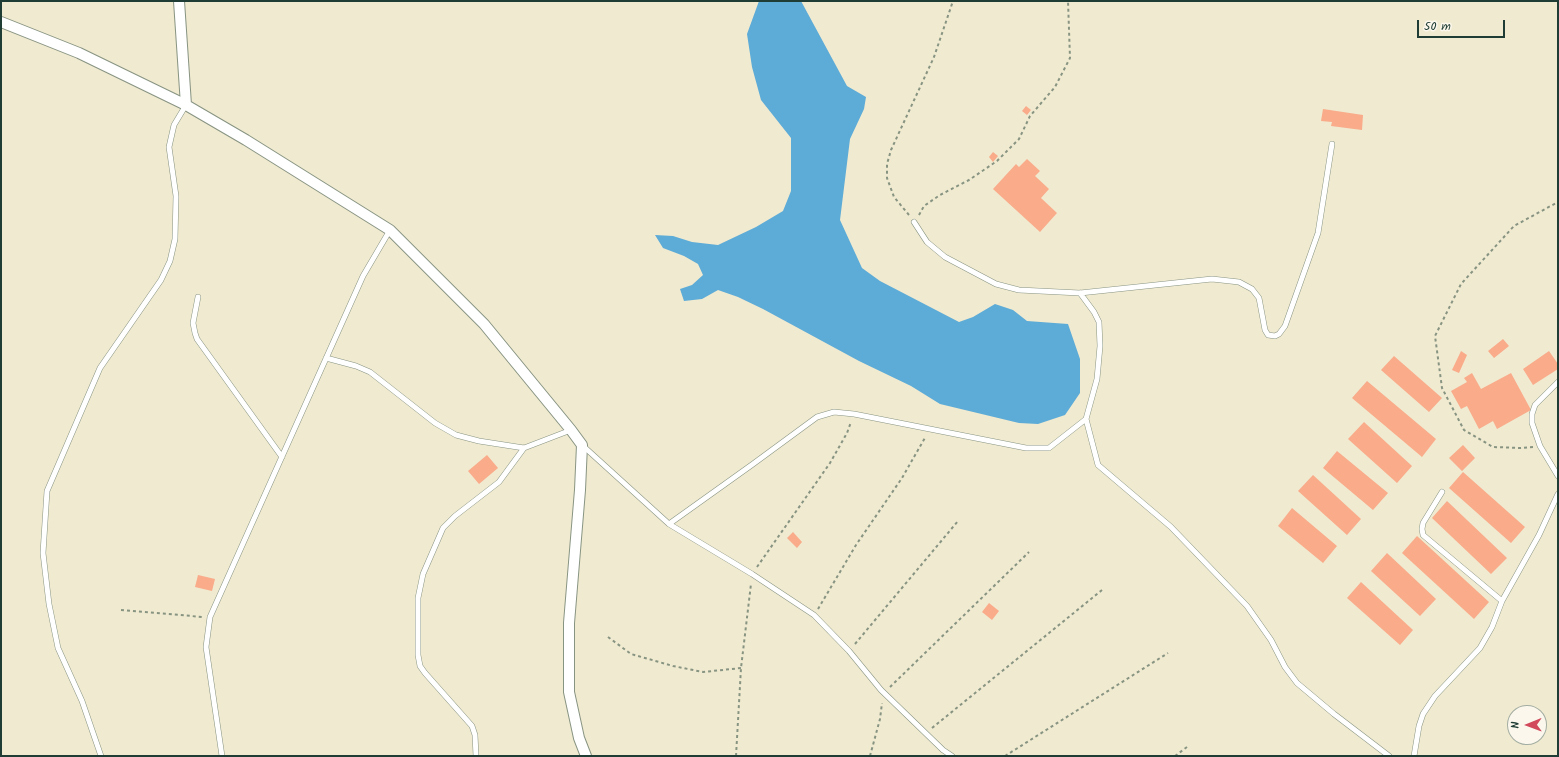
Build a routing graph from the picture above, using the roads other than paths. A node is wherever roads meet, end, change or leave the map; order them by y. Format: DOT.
graph roads {
  1 [pos="179,1"];
  2 [pos="1,22"];
  3 [pos="186,105"];
  4 [pos="1332,144"];
  5 [pos="914,222"];
  6 [pos="390,230"];
  7 [pos="1080,293"];
  8 [pos="198,297"];
  9 [pos="326,358"];
  10 [pos="1558,382"];
  11 [pos="1086,419"];
  12 [pos="571,430"];
  13 [pos="582,445"];
  14 [pos="524,448"];
  15 [pos="282,457"];
  16 [pos="1558,476"];
  17 [pos="1442,492"];
  18 [pos="1558,494"];
  19 [pos="669,524"];
  20 [pos="1502,601"];
  21 [pos="101,756"];
  22 [pos="222,756"];
  23 [pos="476,756"];
  24 [pos="586,756"];
  25 [pos="952,756"];
  26 [pos="1389,756"];
  27 [pos="1414,756"];
  1 -- 3 [label="street"];
  2 -- 3 [label="street"];
  3 -- 6 [label="street"];
  3 -- 21 [label="lane"];
  4 -- 7 [label="lane"];
  5 -- 7 [label="lane"];
  6 -- 9 [label="lane"];
  6 -- 12 [label="street"];
  7 -- 11 [label="lane"];
  8 -- 15 [label="lane"];
  9 -- 14 [label="lane"];
  9 -- 15 [label="lane"];
  10 -- 16 [label="lane"];
  11 -- 19 [label="lane"];
  11 -- 26 [label="lane"];
  12 -- 13 [label="street"];
  12 -- 14 [label="lane"];
  13 -- 19 [label="lane"];
  13 -- 24 [label="street"];
  14 -- 23 [label="lane"];
  15 -- 22 [label="lane"];
  17 -- 20 [label="lane"];
  18 -- 20 [label="lane"];
  19 -- 25 [label="lane"];
  20 -- 27 [label="lane"];
}
